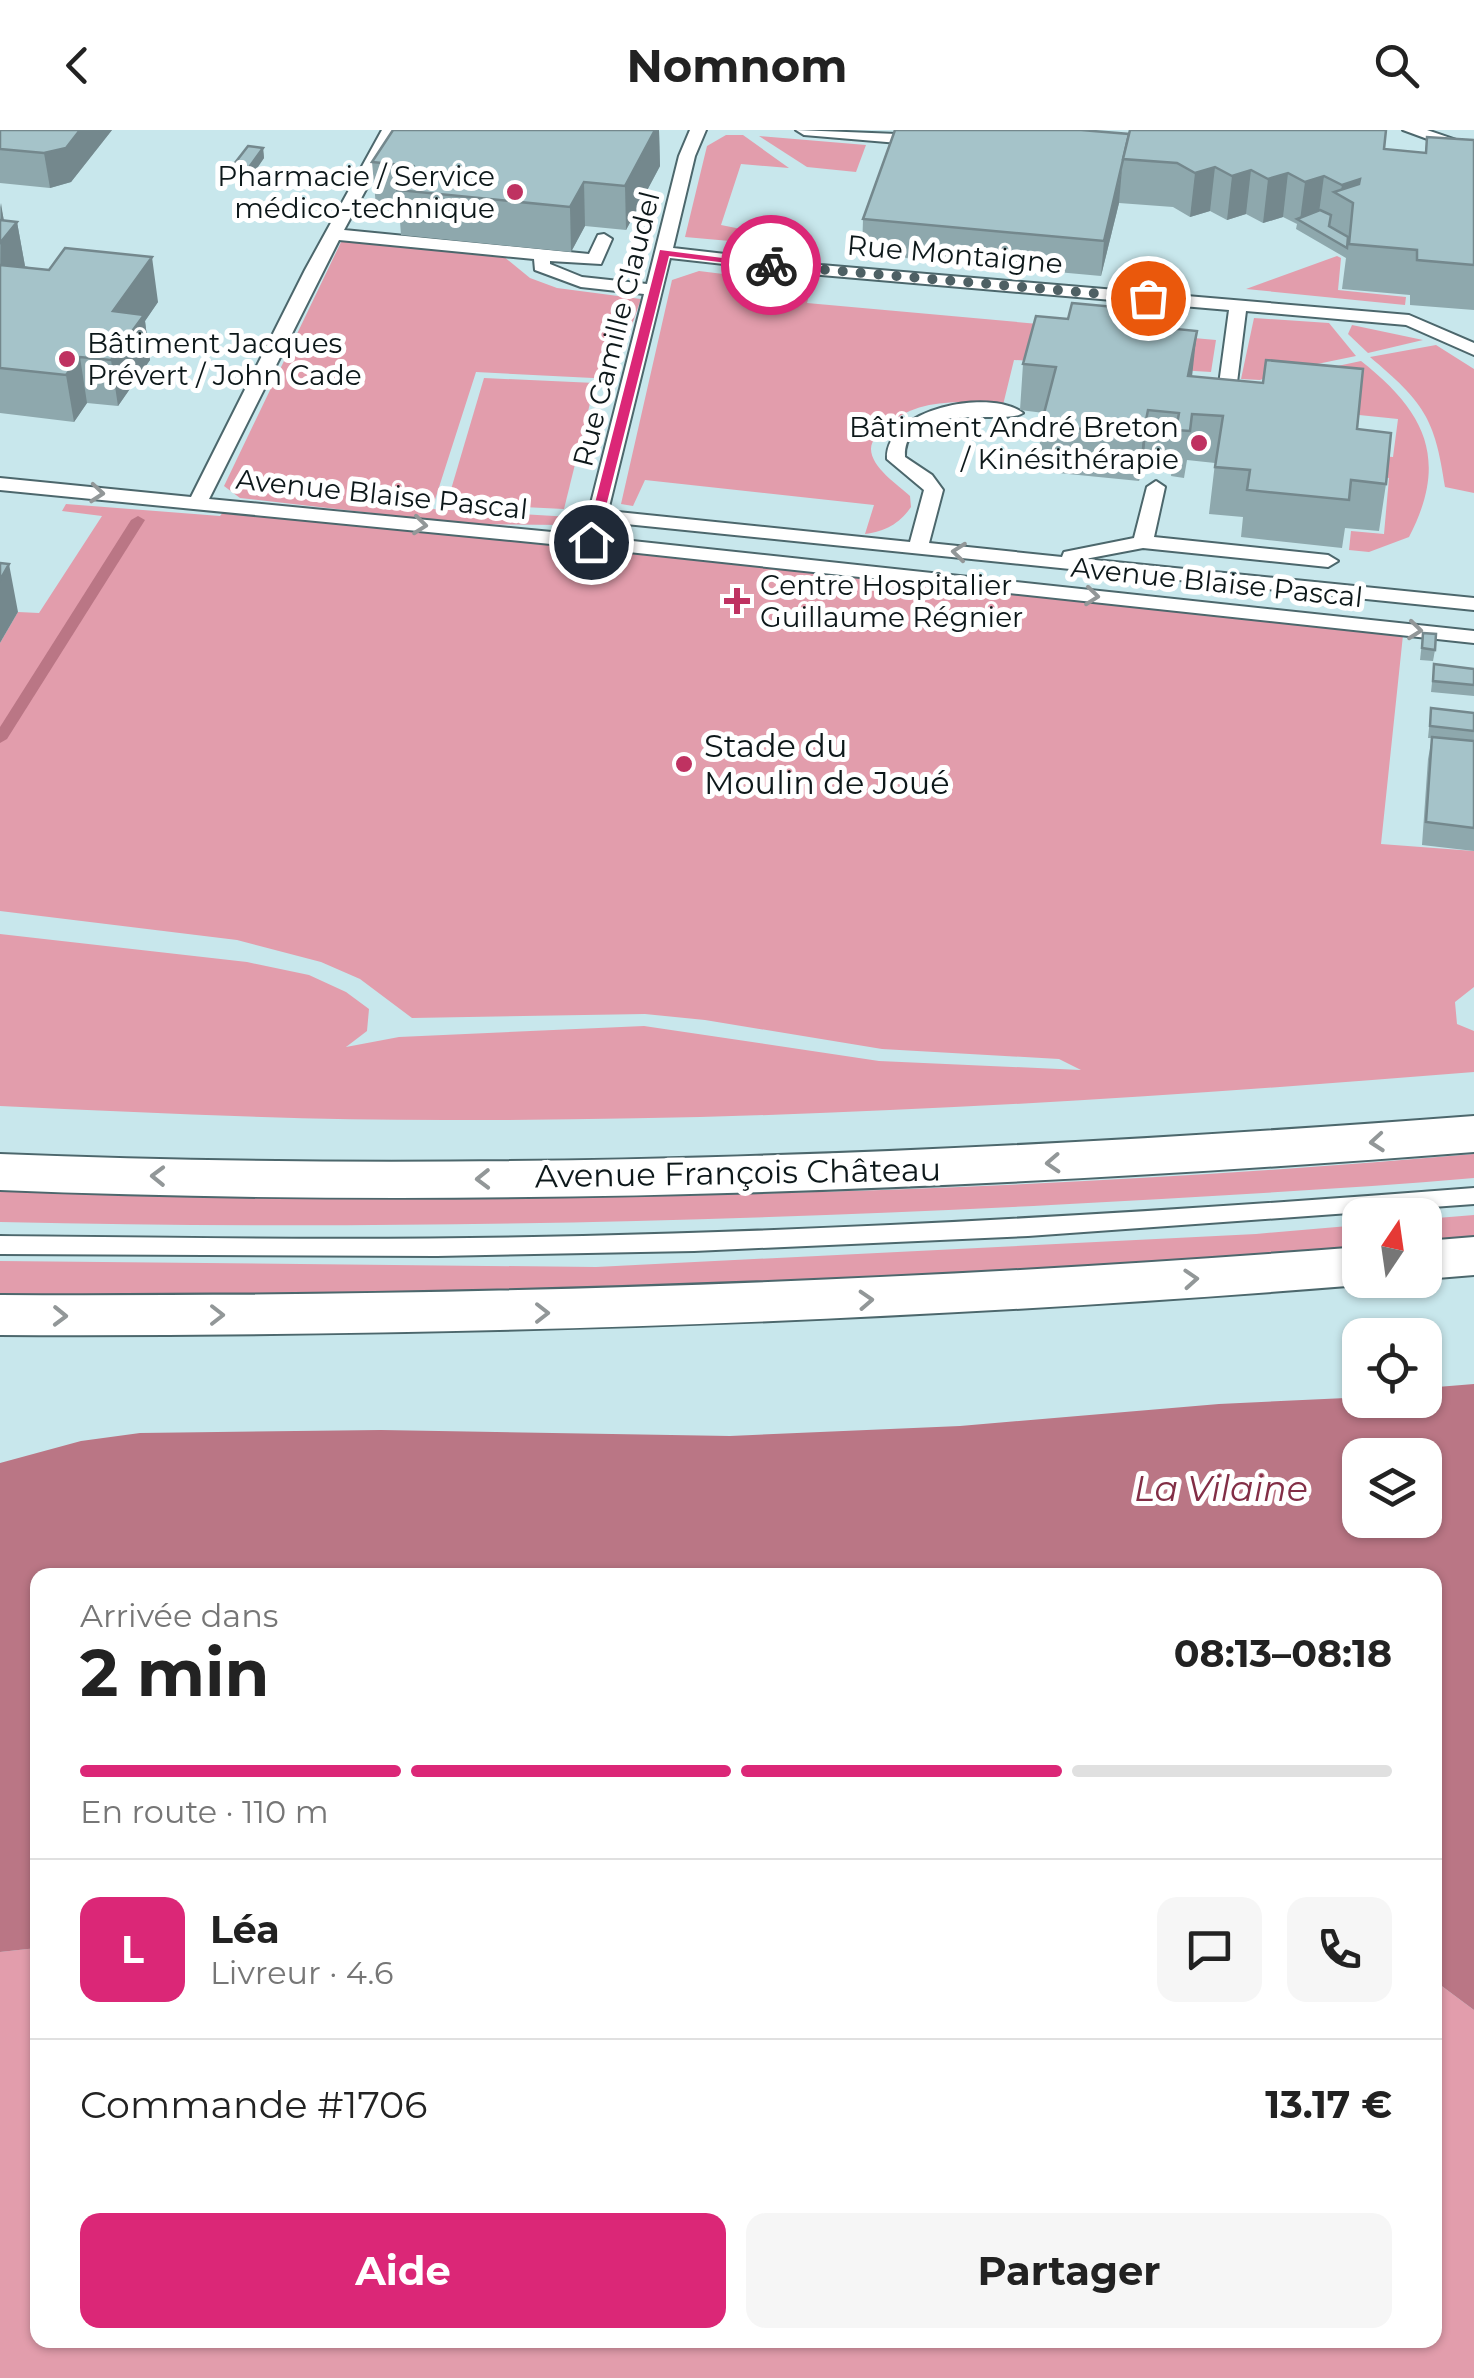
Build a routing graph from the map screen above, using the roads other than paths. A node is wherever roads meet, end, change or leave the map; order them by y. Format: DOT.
graph roads {
  1 [pos="698,130"];
  2 [pos="804,130"];
  3 [pos="1411,130"];
  4 [pos="395,131"];
  5 [pos="942,142"];
  6 [pos="1474,151"];
  7 [pos="333,234"];
  8 [pos="604,239"];
  9 [pos="664,252"];
  10 [pos="544,255"];
  11 [pos="654,290"];
  12 [pos="1238,305"];
  13 [pos="1474,350"];
  14 [pos="1014,412"];
  15 [pos="1224,414"];
  16 [pos="0,484"];
  17 [pos="1156,486"];
  18 [pos="198,503"];
  19 [pos="598,516"];
  20 [pos="591,542"];
  21 [pos="1143,542"];
  22 [pos="918,548"];
  23 [pos="1046,561"];
  24 [pos="1328,561"];
  25 [pos="1039,590"];
  26 [pos="1474,604"];
  27 [pos="1474,637"];
  28 [pos="1474,1134"];
  29 [pos="0,1172"];
  30 [pos="1474,1196"];
  31 [pos="0,1245"];
  32 [pos="1474,1256"];
  33 [pos="1442,1259"];
  34 [pos="1342,1267"];
  35 [pos="0,1315"];
  1 -- 9 [label="lane, Rue Camille Claudel"];
  2 -- 5 [label="lane"];
  3 -- 6 [label="lane"];
  4 -- 7 [label="lane"];
  7 -- 10 [label="lane"];
  7 -- 18 [label="lane"];
  8 -- 10 [label="lane"];
  9 -- 11 [label="lane, Rue Camille Claudel"];
  9 -- 12 [label="lane, Rue Montaigne"];
  10 -- 11 [label="lane"];
  11 -- 19 [label="lane, Rue Camille Claudel"];
  12 -- 13 [label="lane, Rue Montaigne"];
  12 -- 15 [label="lane"];
  14 -- 22 [label="lane"];
  16 -- 18 [label="lane, Avenue Blaise Pascal, one-way"];
  17 -- 21 [label="lane"];
  18 -- 20 [label="lane, Avenue Blaise Pascal, one-way"];
  19 -- 20 [label="lane, Rue Camille Claudel"];
  19 -- 22 [label="lane"];
  20 -- 25 [label="lane, Avenue Blaise Pascal"];
  21 -- 23 [label="lane"];
  21 -- 24 [label="lane"];
  23 -- 22 [label="lane, one-way"];
  23 -- 25 [label="lane"];
  23 -- 26 [label="lane"];
  25 -- 27 [label="lane, Avenue Blaise Pascal, one-way"];
  28 -- 29 [label="main road, Avenue François Château, one-way"];
  30 -- 31 [label="lane"];
  32 -- 33 [label="main road"];
  35 -- 34 [label="main road, one-way"];
}
